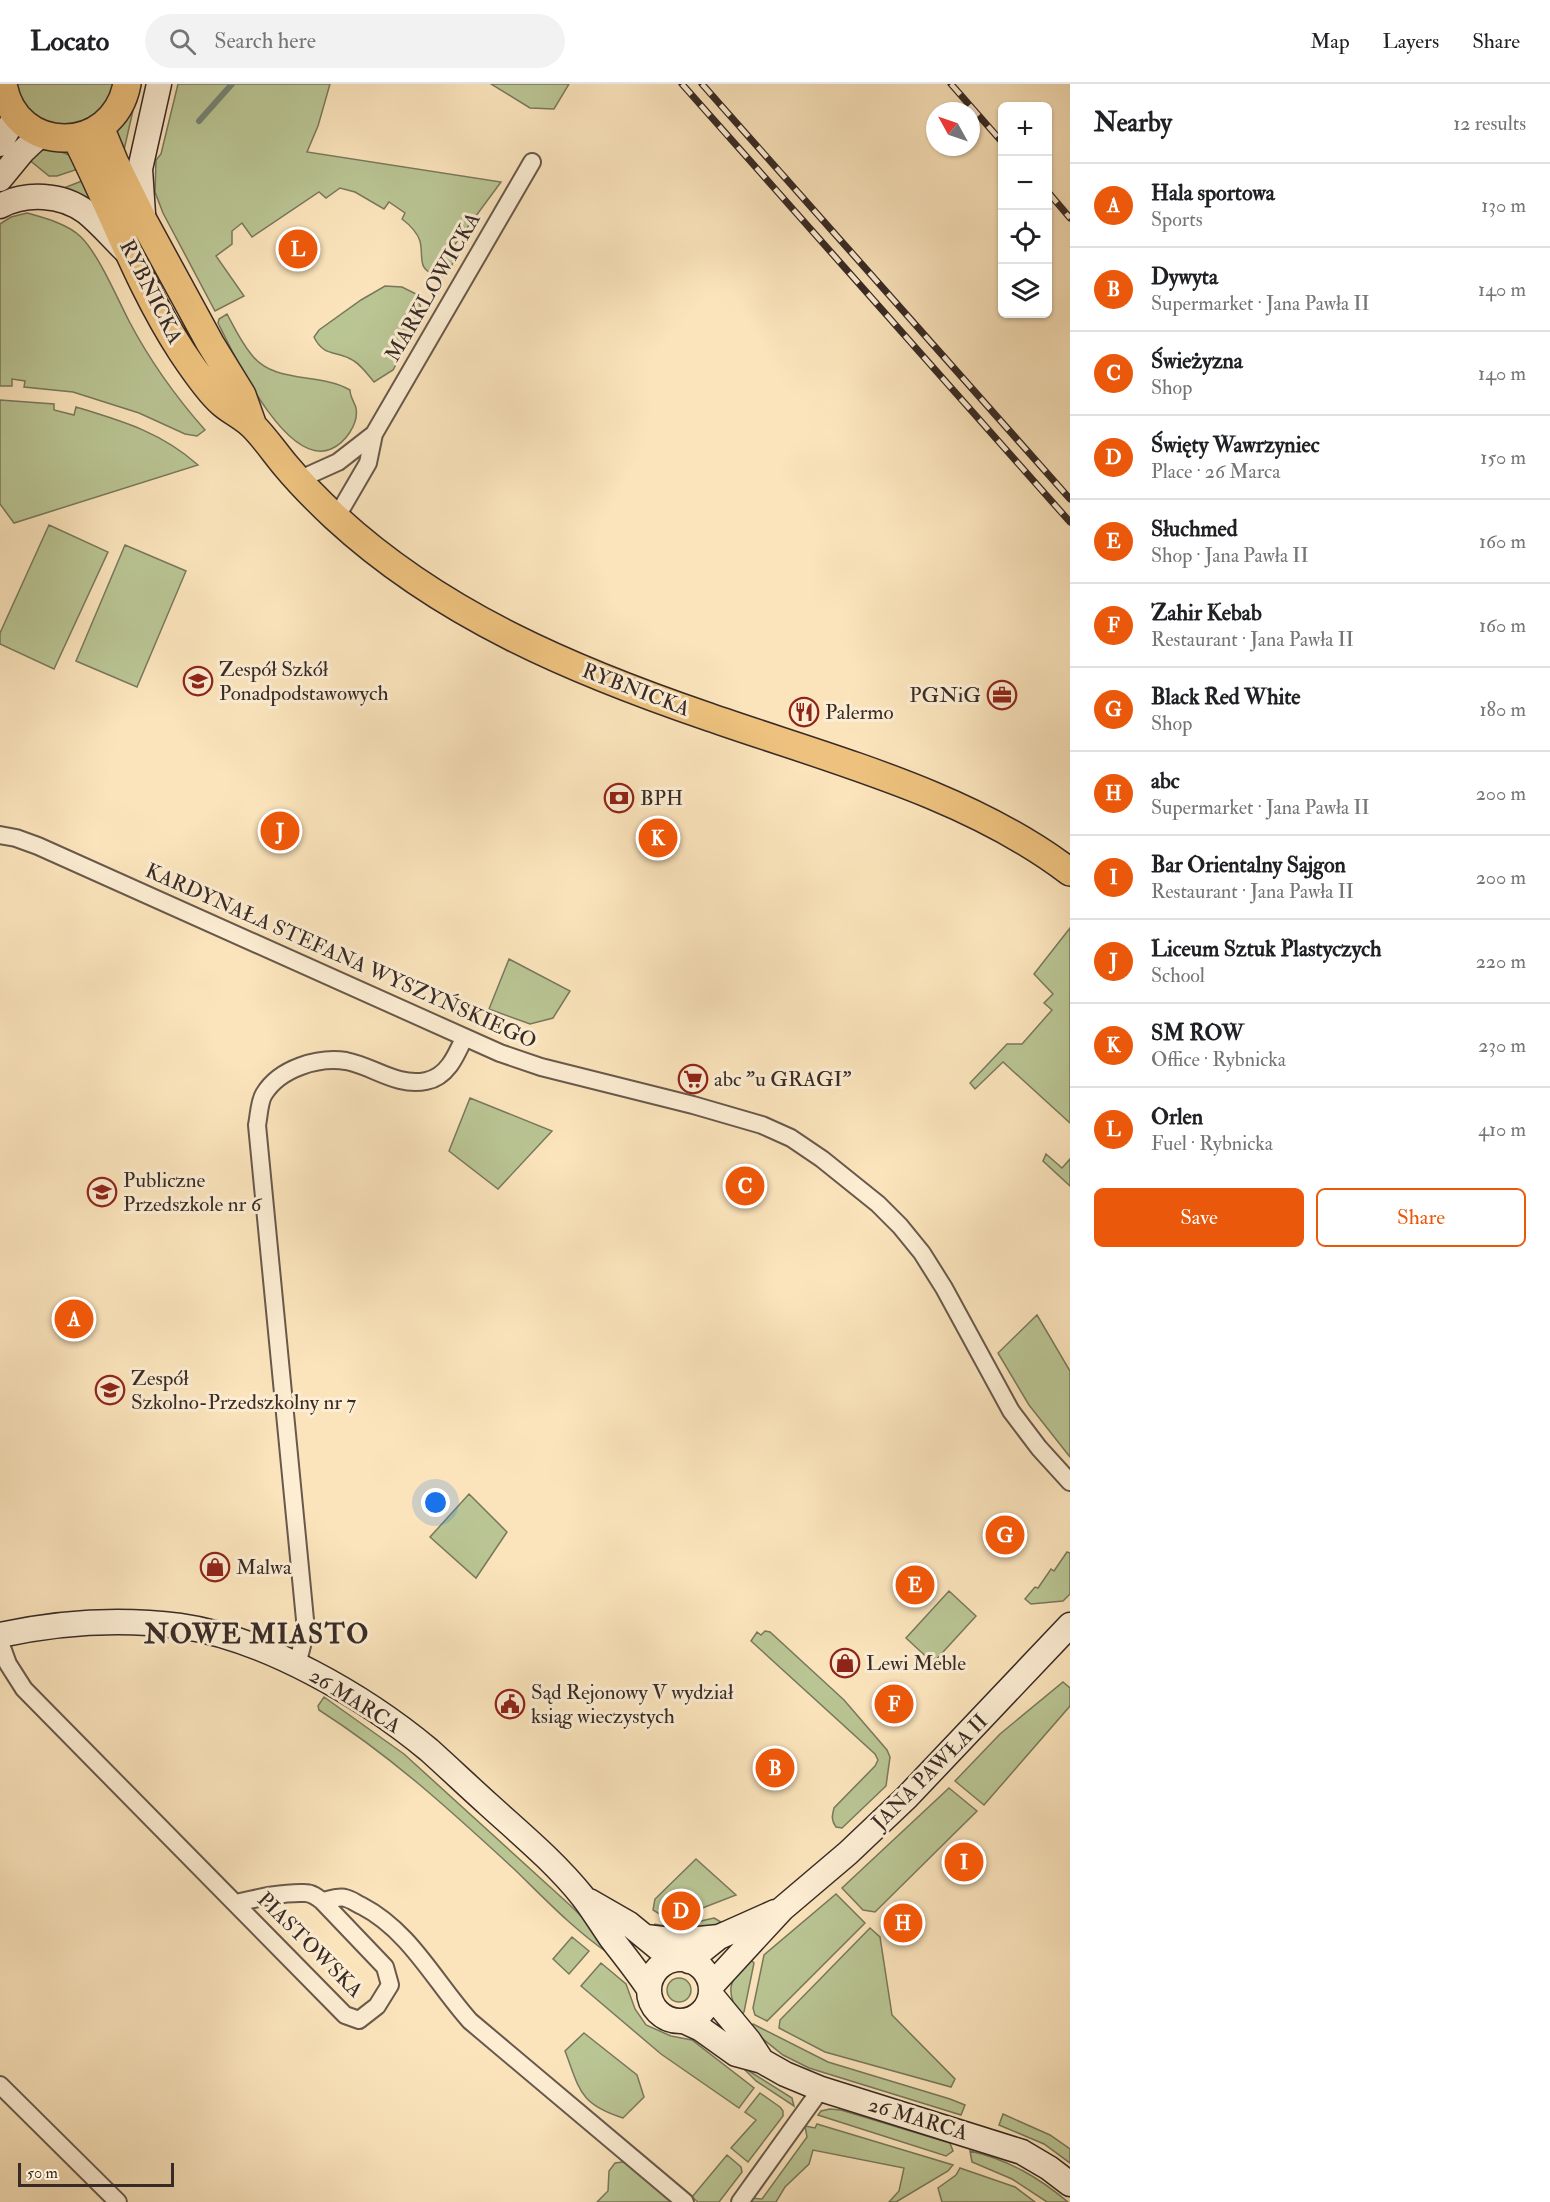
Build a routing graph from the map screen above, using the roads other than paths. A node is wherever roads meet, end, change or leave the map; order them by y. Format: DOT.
graph roads {
  1 [pos="3,84"];
  2 [pos="127,84"];
  3 [pos="159,84"];
  4 [pos="16,115"];
  5 [pos="88,132"];
  6 [pos="41,134"];
  7 [pos="0,144"];
  8 [pos="532,162"];
  9 [pos="0,179"];
  10 [pos="0,206"];
  11 [pos="143,220"];
  12 [pos="130,256"];
  13 [pos="253,426"];
  14 [pos="374,434"];
  15 [pos="298,480"];
  16 [pos="336,518"];
  17 [pos="0,835"];
  18 [pos="1070,872"];
  19 [pos="464,1038"];
  20 [pos="1070,1482"];
  21 [pos="1070,1625"];
  22 [pos="0,1635"];
  23 [pos="0,1642"];
  24 [pos="297,1665"];
  25 [pos="582,1897"];
  26 [pos="322,1901"];
  27 [pos="236,1903"];
  28 [pos="782,1909"];
  29 [pos="719,1936"];
  30 [pos="646,1937"];
  31 [pos="681,1960"];
  32 [pos="649,1989"];
  33 [pos="711,1991"];
  34 [pos="684,2021"];
  35 [pos="762,2061"];
  36 [pos="0,2085"];
  37 [pos="821,2089"];
  38 [pos="1070,2184"];
  39 [pos="118,2202"];
  40 [pos="685,2202"];
  41 [pos="740,2202"];
  1 -- 4 [label="main road"];
  2 -- 5 [label="main road"];
  3 -- 11 [label="street"];
  4 -- 6 [label="main road"];
  4 -- 7 [label="street"];
  5 -- 6 [label="main road"];
  5 -- 11 [label="main road, RYBNICKA"];
  5 -- 12 [label="main road, RYBNICKA"];
  6 -- 9 [label="street"];
  8 -- 14 [label="street, MARKLOWICKA"];
  10 -- 12 [label="street"];
  11 -- 13 [label="main road, RYBNICKA"];
  12 -- 13 [label="main road, RYBNICKA"];
  13 -- 15 [label="main road, RYBNICKA"];
  14 -- 15 [label="street, MARKLOWICKA"];
  14 -- 16 [label="street, MARKLOWICKA"];
  15 -- 16 [label="main road, RYBNICKA"];
  16 -- 18 [label="main road, RYBNICKA"];
  17 -- 19 [label="street, KARDYNAŁA STEFANA WYSZYŃSKIEGO"];
  19 -- 20 [label="street, KARDYNAŁA STEFANA WYSZYŃSKIEGO"];
  19 -- 24 [label="street"];
  21 -- 28 [label="street, JANA PAWŁA II"];
  22 -- 24 [label="street, 26 MARCA"];
  23 -- 27 [label="street, PIASTOWSKA"];
  24 -- 25 [label="street, 26 MARCA"];
  25 -- 30 [label="street, 26 MARCA"];
  25 -- 32 [label="street, 26 MARCA"];
  26 -- 27 [label="street, PIASTOWSKA"];
  26 -- 27 [label="street, PIASTOWSKA"];
  26 -- 40 [label="street"];
  28 -- 29 [label="street, JANA PAWŁA II"];
  28 -- 33 [label="street, JANA PAWŁA II"];
  29 -- 30 [label="street"];
  29 -- 31 [label="street, JANA PAWŁA II"];
  30 -- 31 [label="street, 26 MARCA"];
  31 -- 32 [label="street"];
  31 -- 33 [label="street"];
  32 -- 34 [label="street"];
  33 -- 34 [label="street"];
  33 -- 35 [label="street, 26 MARCA"];
  34 -- 35 [label="street, 26 MARCA"];
  35 -- 37 [label="street, 26 MARCA"];
  36 -- 39 [label="street"];
  37 -- 38 [label="street, 26 MARCA"];
  37 -- 41 [label="street"];
}
